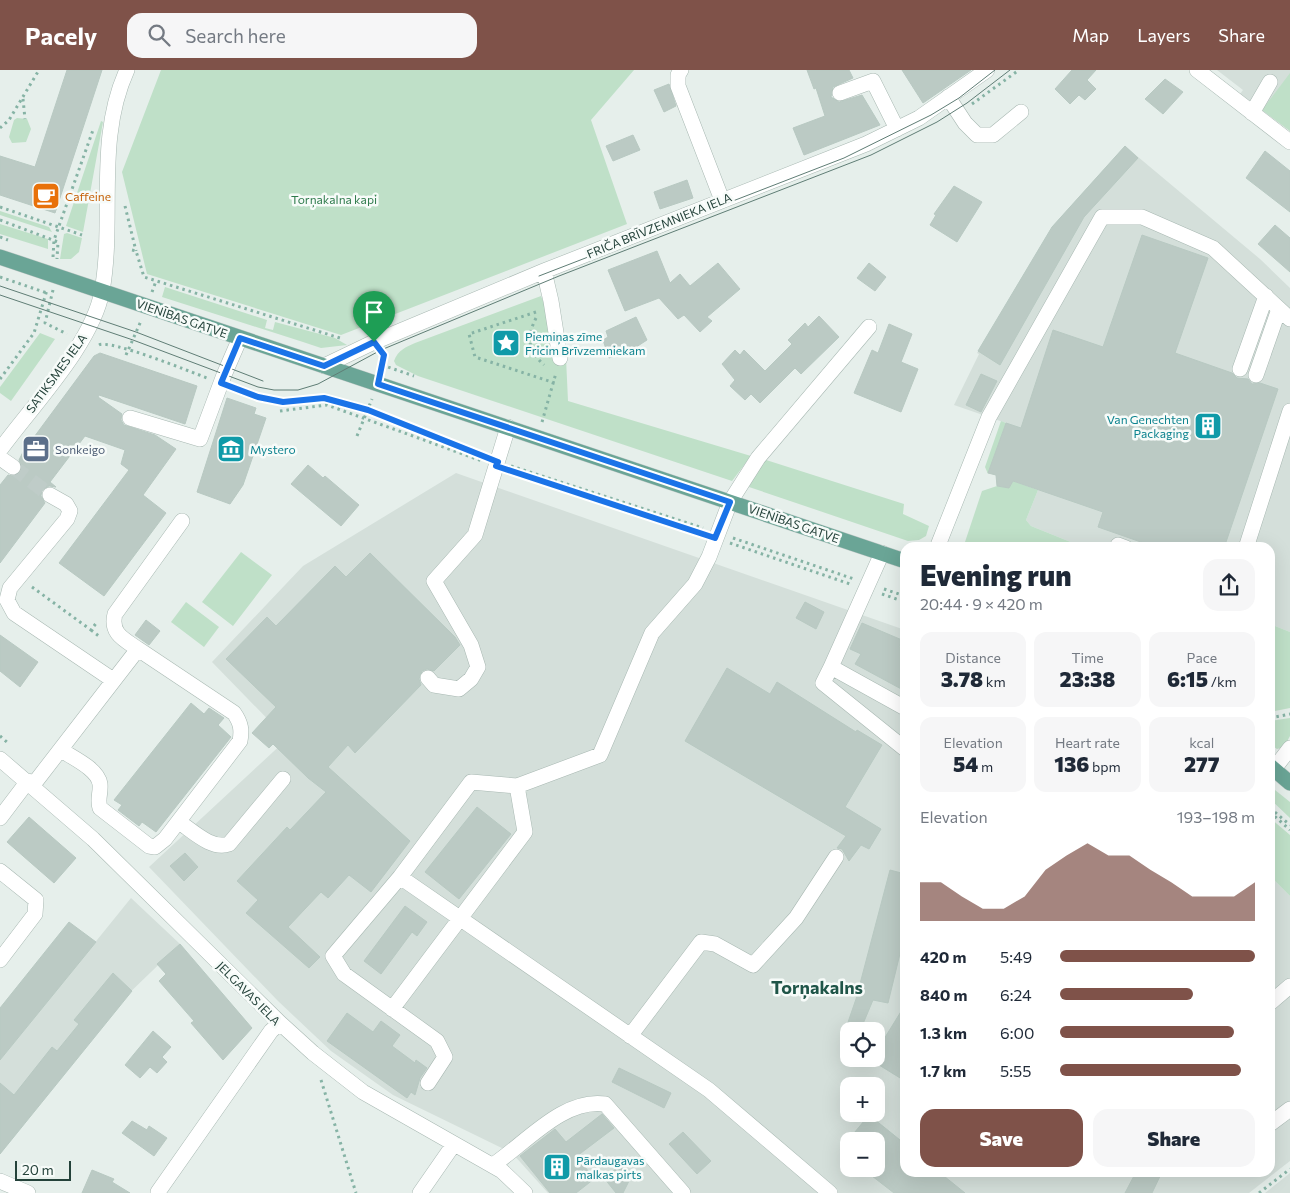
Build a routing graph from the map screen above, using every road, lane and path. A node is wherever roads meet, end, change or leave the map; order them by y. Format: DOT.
graph roads {
  1 [pos="39,70"];
  2 [pos="127,70"];
  3 [pos="682,70"];
  4 [pos="987,70"];
  5 [pos="1197,70"];
  6 [pos="968,76"];
  7 [pos="1270,82"];
  8 [pos="840,93"];
  9 [pos="948,97"];
  10 [pos="22,98"];
  11 [pos="1021,112"];
  12 [pos="1252,113"];
  13 [pos="25,119"];
  14 [pos="95,122"];
  15 [pos="0,128"];
  16 [pos="897,128"];
  17 [pos="1290,142"];
  18 [pos="722,200"];
  19 [pos="0,207"];
  20 [pos="0,220"];
  21 [pos="60,227"];
  22 [pos="82,235"];
  23 [pos="54,240"];
  24 [pos="132,250"];
  25 [pos="0,257"];
  26 [pos="544,271"];
  27 [pos="0,277"];
  28 [pos="102,291"];
  29 [pos="47,293"];
  30 [pos="1266,296"];
  31 [pos="540,311"];
  32 [pos="1285,314"];
  33 [pos="45,317"];
  34 [pos="37,326"];
  35 [pos="870,327"];
  36 [pos="240,338"];
  37 [pos="348,340"];
  38 [pos="81,342"];
  39 [pos="374,342"];
  40 [pos="560,358"];
  41 [pos="324,366"];
  42 [pos="1240,369"];
  43 [pos="1256,375"];
  44 [pos="0,379"];
  45 [pos="221,383"];
  46 [pos="378,384"];
  47 [pos="368,410"];
  48 [pos="280,411"];
  49 [pos="1290,411"];
  50 [pos="544,416"];
  51 [pos="130,418"];
  52 [pos="364,419"];
  53 [pos="508,427"];
  54 [pos="357,436"];
  55 [pos="0,450"];
  56 [pos="0,458"];
  57 [pos="497,464"];
  58 [pos="13,467"];
  59 [pos="50,495"];
  60 [pos="730,502"];
  61 [pos="182,521"];
  62 [pos="716,536"];
  63 [pos="939,542"];
  64 [pos="1248,542"];
  65 [pos="882,553"];
  66 [pos="900,559"];
  67 [pos="19,578"];
  68 [pos="867,587"];
  69 [pos="900,595"];
  70 [pos="900,600"];
  71 [pos="103,614"];
  72 [pos="138,649"];
  73 [pos="831,667"];
  74 [pos="428,678"];
  75 [pos="113,680"];
  76 [pos="900,705"];
  77 [pos="1290,714"];
  78 [pos="1275,717"];
  79 [pos="0,736"];
  80 [pos="900,745"];
  81 [pos="15,748"];
  82 [pos="1290,748"];
  83 [pos="61,750"];
  84 [pos="0,759"];
  85 [pos="1275,765"];
  86 [pos="1275,770"];
  87 [pos="283,779"];
  88 [pos="30,783"];
  89 [pos="1290,783"];
  90 [pos="517,786"];
  91 [pos="1275,812"];
  92 [pos="1275,816"];
  93 [pos="0,818"];
  94 [pos="179,822"];
  95 [pos="1290,825"];
  96 [pos="1290,830"];
  97 [pos="836,857"];
  98 [pos="0,871"];
  99 [pos="400,877"];
  100 [pos="459,919"];
  101 [pos="0,960"];
  102 [pos="1290,986"];
  103 [pos="1275,999"];
  104 [pos="392,1009"];
  105 [pos="280,1023"];
  106 [pos="630,1036"];
  107 [pos="321,1079"];
  108 [pos="428,1083"];
  109 [pos="1290,1109"];
  110 [pos="1275,1120"];
  111 [pos="454,1144"];
  112 [pos="493,1166"];
  113 [pos="1290,1168"];
  114 [pos="0,1180"];
  115 [pos="158,1192"];
  116 [pos="28,1193"];
  117 [pos="356,1193"];
  118 [pos="420,1193"];
  119 [pos="525,1193"];
  120 [pos="683,1193"];
  121 [pos="830,1193"];
  122 [pos="1259,1193"];
  1 -- 10 [label="path"];
  2 -- 28 [label="street, SATIKSMES IELA"];
  3 -- 18 [label="street"];
  4 -- 6 [label="street, FRIČA BRĪVZEMNIEKA IELA"];
  5 -- 12 [label="street"];
  6 -- 9 [label="street, FRIČA BRĪVZEMNIEKA IELA"];
  7 -- 12 [label="street"];
  8 -- 16 [label="street"];
  9 -- 11 [label="street"];
  9 -- 16 [label="street, FRIČA BRĪVZEMNIEKA IELA"];
  10 -- 13 [label="path"];
  10 -- 15 [label="path"];
  12 -- 17 [label="street"];
  14 -- 21 [label="path"];
  16 -- 18 [label="street, FRIČA BRĪVZEMNIEKA IELA"];
  18 -- 26 [label="street, FRIČA BRĪVZEMNIEKA IELA"];
  19 -- 21 [label="path"];
  20 -- 23 [label="path"];
  21 -- 22 [label="path"];
  24 -- 37 [label="path"];
  25 -- 28 [label="main road, VIENĪBAS GATVE"];
  26 -- 39 [label="street, FRIČA BRĪVZEMNIEKA IELA"];
  26 -- 40 [label="street"];
  27 -- 29 [label="path"];
  28 -- 36 [label="main road, VIENĪBAS GATVE"];
  28 -- 38 [label="street, SATIKSMES IELA"];
  30 -- 32 [label="street"];
  30 -- 42 [label="street"];
  30 -- 63 [label="street"];
  31 -- 50 [label="path"];
  32 -- 43 [label="street"];
  33 -- 38 [label="path"];
  34 -- 44 [label="path"];
  35 -- 60 [label="street"];
  36 -- 41 [label="main road, VIENĪBAS GATVE"];
  36 -- 45 [label="street"];
  38 -- 45 [label="path"];
  38 -- 55 [label="street, SATIKSMES IELA"];
  39 -- 41 [label="street, FRIČA BRĪVZEMNIEKA IELA"];
  39 -- 46 [label="path"];
  41 -- 46 [label="main road, VIENĪBAS GATVE"];
  45 -- 47 [label="path"];
  45 -- 51 [label="street"];
  46 -- 47 [label="path"];
  46 -- 53 [label="main road, VIENĪBAS GATVE"];
  47 -- 52 [label="path"];
  47 -- 57 [label="path"];
  48 -- 52 [label="path"];
  49 -- 64 [label="street"];
  52 -- 54 [label="path"];
  52 -- 57 [label="path"];
  53 -- 57 [label="street"];
  53 -- 60 [label="main road, VIENĪBAS GATVE"];
  56 -- 58 [label="street"];
  57 -- 62 [label="path"];
  57 -- 62 [label="path"];
  57 -- 74 [label="street"];
  59 -- 67 [label="street"];
  60 -- 62 [label="street"];
  60 -- 65 [label="main road, VIENĪBAS GATVE"];
  61 -- 72 [label="street"];
  62 -- 68 [label="path"];
  62 -- 90 [label="street"];
  65 -- 66 [label="main road, VIENĪBAS GATVE"];
  65 -- 68 [label="street"];
  67 -- 71 [label="path"];
  67 -- 75 [label="street"];
  68 -- 69 [label="path"];
  68 -- 70 [label="path"];
  68 -- 73 [label="street"];
  72 -- 75 [label="street"];
  72 -- 94 [label="street"];
  73 -- 76 [label="street"];
  73 -- 80 [label="street"];
  75 -- 83 [label="street"];
  77 -- 78 [label="path"];
  79 -- 81 [label="path"];
  82 -- 85 [label="street"];
  83 -- 88 [label="street"];
  83 -- 94 [label="street"];
  84 -- 88 [label="street, JELGAVAS IELA"];
  86 -- 89 [label="main road"];
  87 -- 94 [label="street"];
  88 -- 93 [label="street"];
  88 -- 105 [label="street, JELGAVAS IELA"];
  90 -- 99 [label="street"];
  90 -- 100 [label="street"];
  91 -- 95 [label="path"];
  92 -- 96 [label="path"];
  97 -- 106 [label="street"];
  98 -- 101 [label="street"];
  99 -- 100 [label="street"];
  99 -- 104 [label="street"];
  100 -- 104 [label="street"];
  100 -- 106 [label="street"];
  102 -- 103 [label="street"];
  104 -- 108 [label="street"];
  105 -- 111 [label="street, JELGAVAS IELA"];
  105 -- 115 [label="street"];
  106 -- 121 [label="street"];
  107 -- 117 [label="path"];
  109 -- 110 [label="street"];
  111 -- 112 [label="street, JELGAVAS IELA"];
  111 -- 118 [label="street"];
  112 -- 119 [label="street, JELGAVAS IELA"];
  112 -- 120 [label="street"];
  113 -- 122 [label="path"];
  114 -- 116 [label="street"];
}
